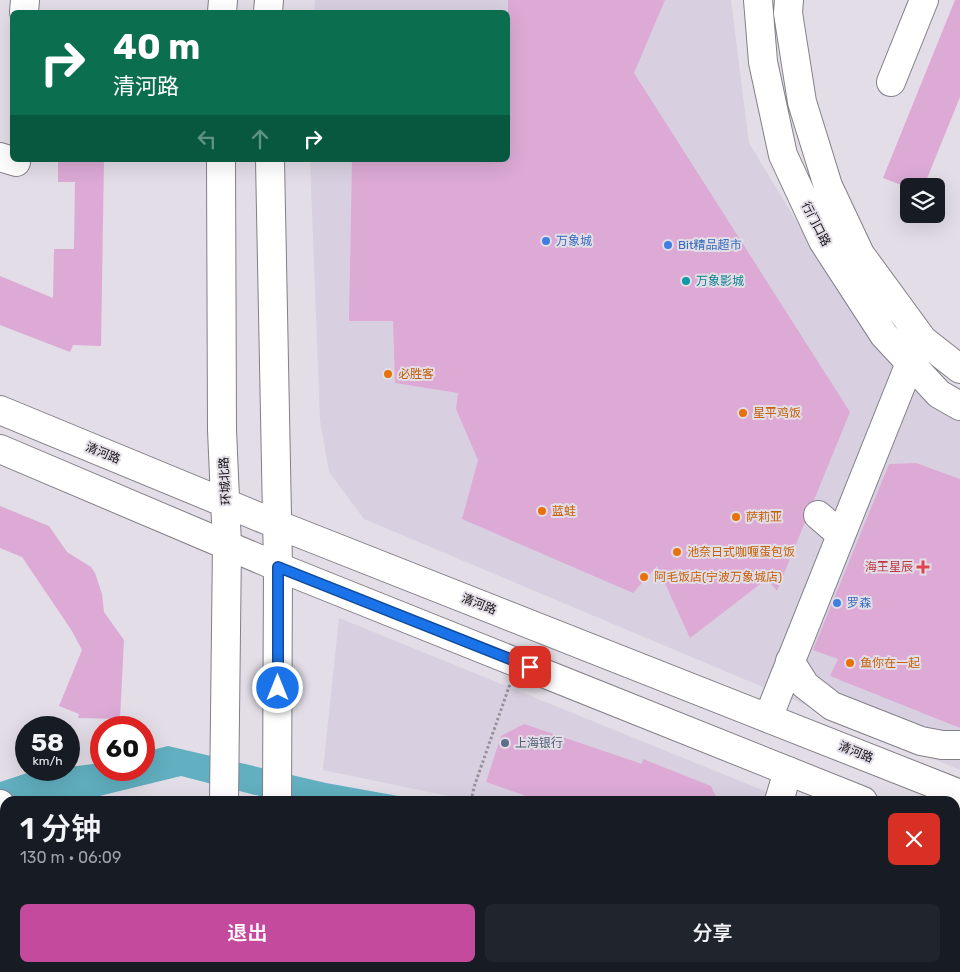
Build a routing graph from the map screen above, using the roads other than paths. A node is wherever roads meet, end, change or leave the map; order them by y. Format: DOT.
graph roads {
  1 [pos="758,0"];
  2 [pos="789,0"];
  3 [pos="924,0"];
  4 [pos="891,82"];
  5 [pos="221,162"];
  6 [pos="270,162"];
  7 [pos="910,363"];
  8 [pos="960,369"];
  9 [pos="960,406"];
  10 [pos="0,410"];
  11 [pos="0,449"];
  12 [pos="227,504"];
  13 [pos="818,514"];
  14 [pos="276,524"];
  15 [pos="841,535"];
  16 [pos="227,545"];
  17 [pos="278,567"];
  18 [pos="790,661"];
  19 [pos="768,718"];
  20 [pos="960,745"];
  21 [pos="788,771"];
  22 [pos="960,794"];
  23 [pos="224,796"];
  24 [pos="277,796"];
  25 [pos="780,796"];
  26 [pos="850,796"];
  1 -- 7 [label="main road, 行门口路"];
  2 -- 8 [label="main road"];
  3 -- 4 [label="main road"];
  5 -- 12 [label="main road, 环城北路"];
  6 -- 14 [label="main road"];
  7 -- 9 [label="main road, 行门口路"];
  7 -- 15 [label="main road"];
  10 -- 12 [label="main road, 清河路"];
  11 -- 16 [label="main road"];
  12 -- 14 [label="main road, 清河路"];
  12 -- 16 [label="main road, 环城北路"];
  13 -- 15 [label="main road"];
  14 -- 17 [label="main road"];
  14 -- 19 [label="main road, 清河路"];
  15 -- 18 [label="main road"];
  16 -- 17 [label="main road"];
  16 -- 23 [label="main road, 环城北路"];
  17 -- 21 [label="main road"];
  17 -- 24 [label="main road"];
  18 -- 19 [label="main road"];
  18 -- 20 [label="main road"];
  19 -- 22 [label="main road, 清河路"];
  21 -- 25 [label="main road"];
  21 -- 26 [label="main road"];
}
